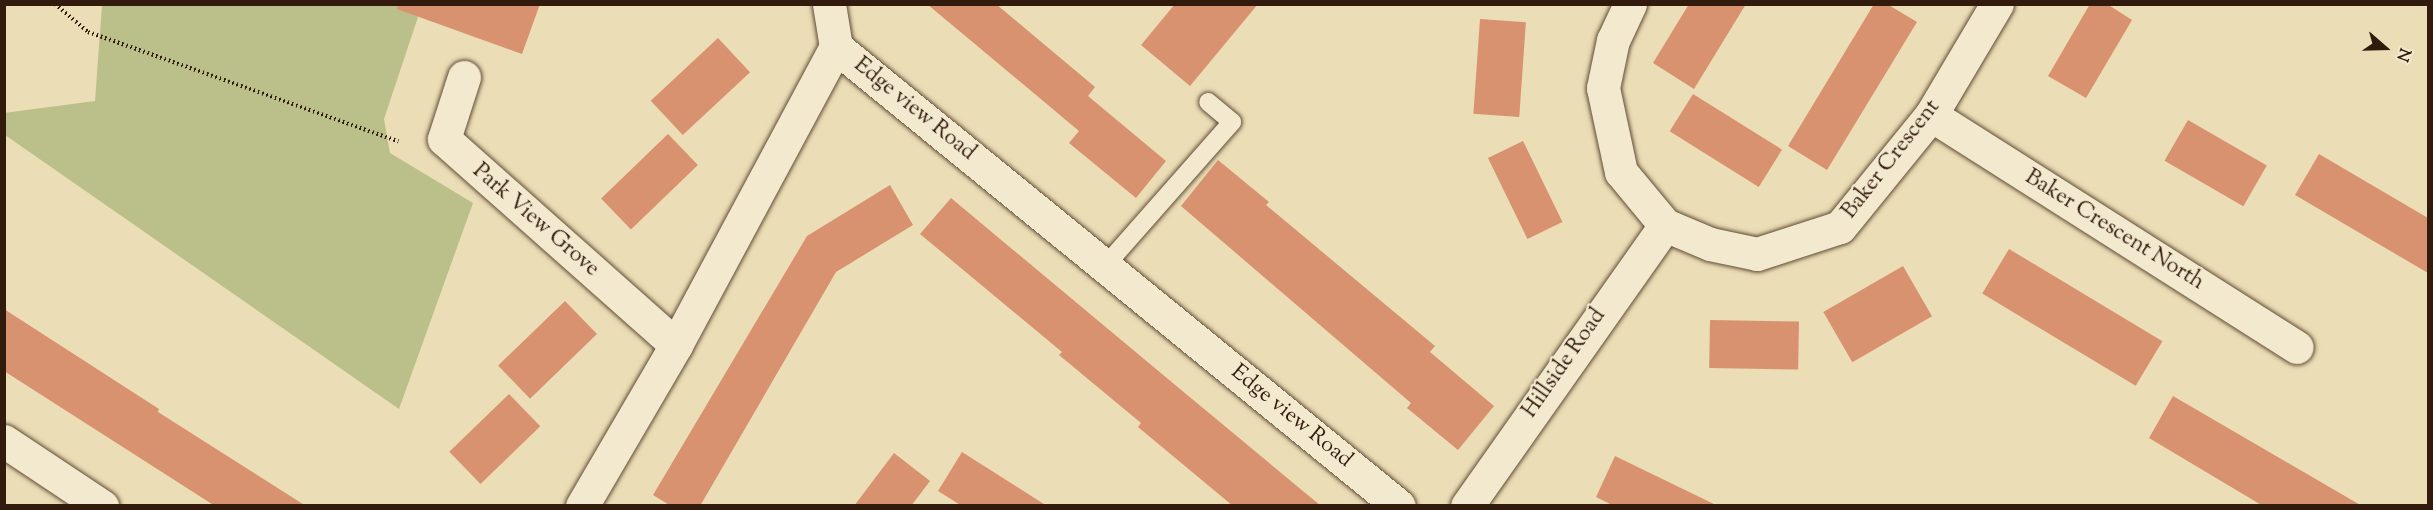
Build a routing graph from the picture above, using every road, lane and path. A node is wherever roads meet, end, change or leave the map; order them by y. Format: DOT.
graph roads {
  1 [pos="55,4"];
  2 [pos="829,4"];
  3 [pos="1630,4"];
  4 [pos="1997,4"];
  5 [pos="836,47"];
  6 [pos="465,77"];
  7 [pos="1208,102"];
  8 [pos="1931,115"];
  9 [pos="398,141"];
  10 [pos="1665,225"];
  11 [pos="1105,266"];
  12 [pos="676,345"];
  13 [pos="2297,347"];
  14 [pos="4,441"];
  15 [pos="1467,505"];
  16 [pos="102,506"];
  17 [pos="582,506"];
  18 [pos="1399,506"];
  1 -- 9 [label="path"];
  2 -- 5 [label="street"];
  3 -- 10 [label="street, Baker Crescent"];
  4 -- 8 [label="street, Baker Crescent"];
  5 -- 11 [label="street, Edge view Road"];
  5 -- 12 [label="street, Edge view Road"];
  6 -- 12 [label="street, Park View Grove"];
  7 -- 11 [label="lane"];
  8 -- 10 [label="street, Baker Crescent"];
  8 -- 13 [label="street, Baker Crescent North"];
  10 -- 15 [label="street, Hillside Road"];
  11 -- 18 [label="street, Edge view Road"];
  12 -- 17 [label="street, Edge view Road"];
  14 -- 16 [label="street"];
}
